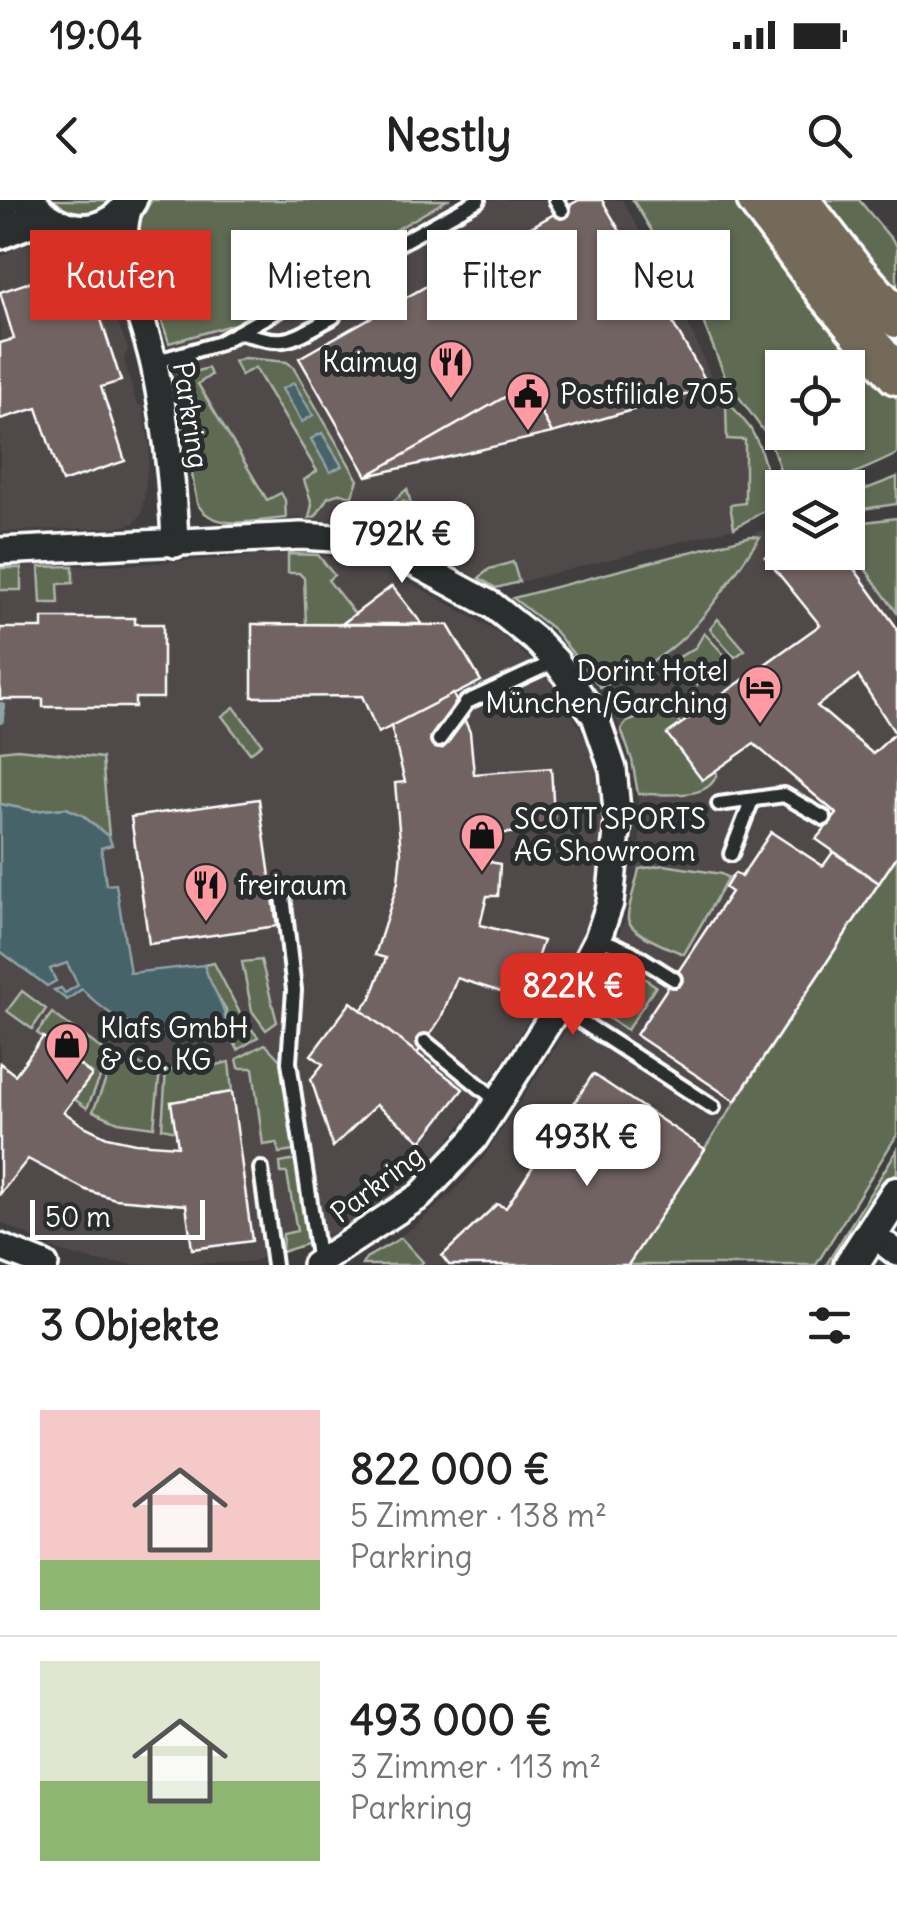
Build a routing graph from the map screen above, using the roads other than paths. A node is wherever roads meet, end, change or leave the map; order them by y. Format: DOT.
graph roads {
  1 [pos="6,200"];
  2 [pos="478,200"];
  3 [pos="757,200"];
  4 [pos="798,200"];
  5 [pos="130,203"];
  6 [pos="0,208"];
  7 [pos="39,211"];
  8 [pos="75,230"];
  9 [pos="87,230"];
  10 [pos="121,230"];
  11 [pos="0,232"];
  12 [pos="897,318"];
  13 [pos="140,320"];
  14 [pos="327,320"];
  15 [pos="240,332"];
  16 [pos="154,362"];
  17 [pos="897,375"];
  18 [pos="176,544"];
  19 [pos="0,551"];
  20 [pos="556,660"];
  21 [pos="439,740"];
  22 [pos="752,800"];
  23 [pos="719,804"];
  24 [pos="824,818"];
  25 [pos="731,854"];
  26 [pos="282,896"];
  27 [pos="598,938"];
  28 [pos="674,979"];
  29 [pos="559,1007"];
  30 [pos="425,1042"];
  31 [pos="499,1102"];
  32 [pos="713,1108"];
  33 [pos="261,1168"];
  34 [pos="897,1194"];
  35 [pos="0,1246"];
  36 [pos="886,1246"];
  37 [pos="34,1263"];
  38 [pos="318,1264"];
  39 [pos="274,1265"];
  40 [pos="851,1265"];
  1 -- 6 [label="street"];
  2 -- 15 [label="lane"];
  3 -- 17 [label="main road"];
  4 -- 12 [label="main road"];
  5 -- 9 [label="street"];
  5 -- 10 [label="street, Parkring"];
  7 -- 8 [label="street"];
  7 -- 11 [label="street"];
  13 -- 16 [label="street, Parkring"];
  14 -- 15 [label="lane"];
  15 -- 16 [label="lane"];
  16 -- 18 [label="street, Parkring"];
  18 -- 19 [label="street, Parkring"];
  18 -- 20 [label="street, Parkring"];
  20 -- 21 [label="lane"];
  20 -- 27 [label="street, Parkring"];
  22 -- 23 [label="lane"];
  22 -- 24 [label="lane"];
  22 -- 25 [label="lane"];
  26 -- 38 [label="lane"];
  27 -- 28 [label="lane"];
  27 -- 29 [label="street, Parkring"];
  29 -- 31 [label="street, Parkring"];
  29 -- 32 [label="lane"];
  30 -- 31 [label="lane"];
  31 -- 38 [label="street, Parkring"];
  33 -- 39 [label="lane"];
  34 -- 36 [label="main road"];
  35 -- 37 [label="street"];
  36 -- 40 [label="main road"];
}
